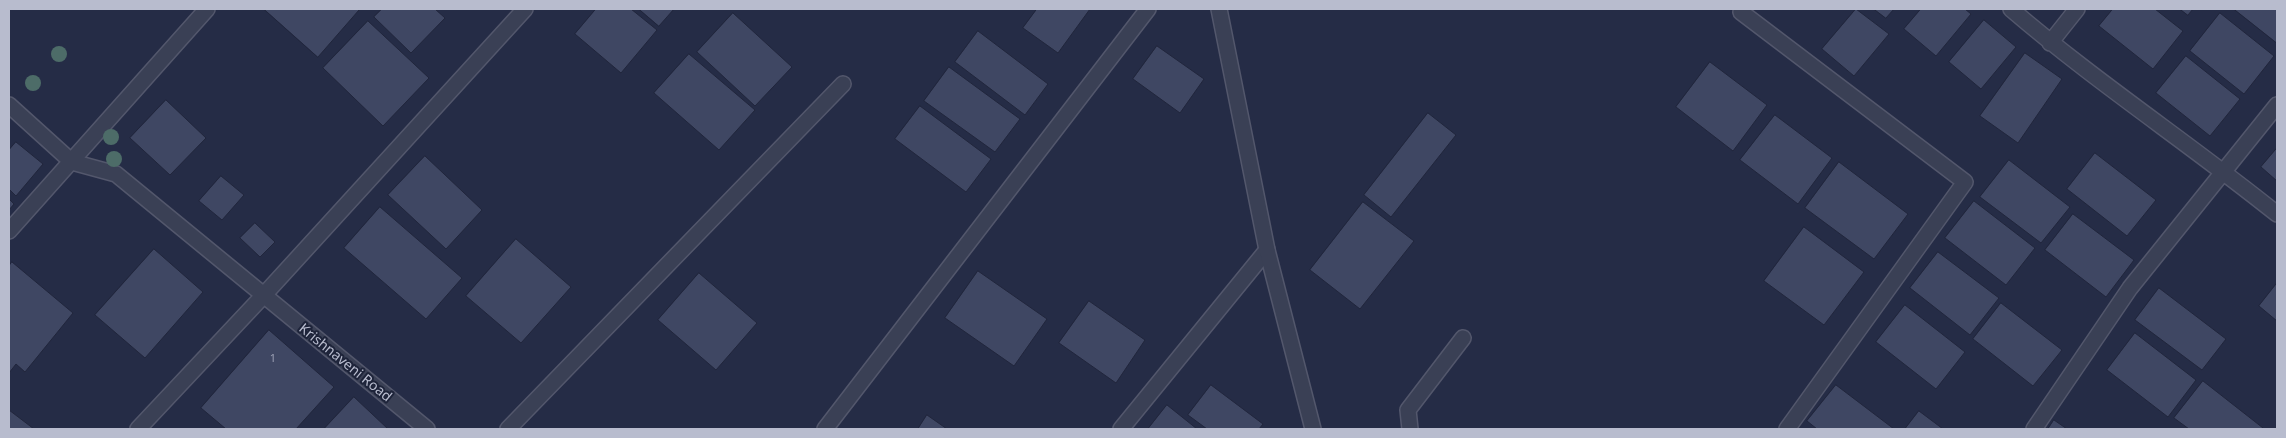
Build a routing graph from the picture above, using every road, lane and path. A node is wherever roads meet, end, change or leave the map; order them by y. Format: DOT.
graph roads {
  1 [pos="207,9"];
  2 [pos="524,9"];
  3 [pos="1148,9"];
  4 [pos="1219,9"];
  5 [pos="2011,9"];
  6 [pos="2077,9"];
  7 [pos="1741,12"];
  8 [pos="2050,42"];
  9 [pos="843,84"];
  10 [pos="9,105"];
  11 [pos="2277,105"];
  12 [pos="72,162"];
  13 [pos="2223,171"];
  14 [pos="2277,214"];
  15 [pos="9,231"];
  16 [pos="1268,250"];
  17 [pos="263,296"];
  18 [pos="1463,338"];
  19 [pos="138,429"];
  20 [pos="427,429"];
  21 [pos="508,429"];
  22 [pos="825,429"];
  23 [pos="1121,429"];
  24 [pos="1313,429"];
  25 [pos="1410,429"];
  26 [pos="1787,429"];
  27 [pos="2034,429"];
  1 -- 12 [label="street"];
  2 -- 17 [label="street"];
  3 -- 22 [label="street"];
  4 -- 16 [label="street"];
  5 -- 8 [label="street"];
  6 -- 8 [label="street"];
  7 -- 26 [label="street"];
  8 -- 13 [label="street"];
  9 -- 21 [label="street"];
  10 -- 12 [label="street"];
  11 -- 13 [label="street"];
  12 -- 15 [label="street"];
  12 -- 17 [label="street, Krishnaveni Road"];
  13 -- 14 [label="street"];
  13 -- 27 [label="street"];
  16 -- 23 [label="street"];
  16 -- 24 [label="street"];
  17 -- 19 [label="street"];
  17 -- 20 [label="street, Krishnaveni Road"];
  18 -- 25 [label="street"];
}
